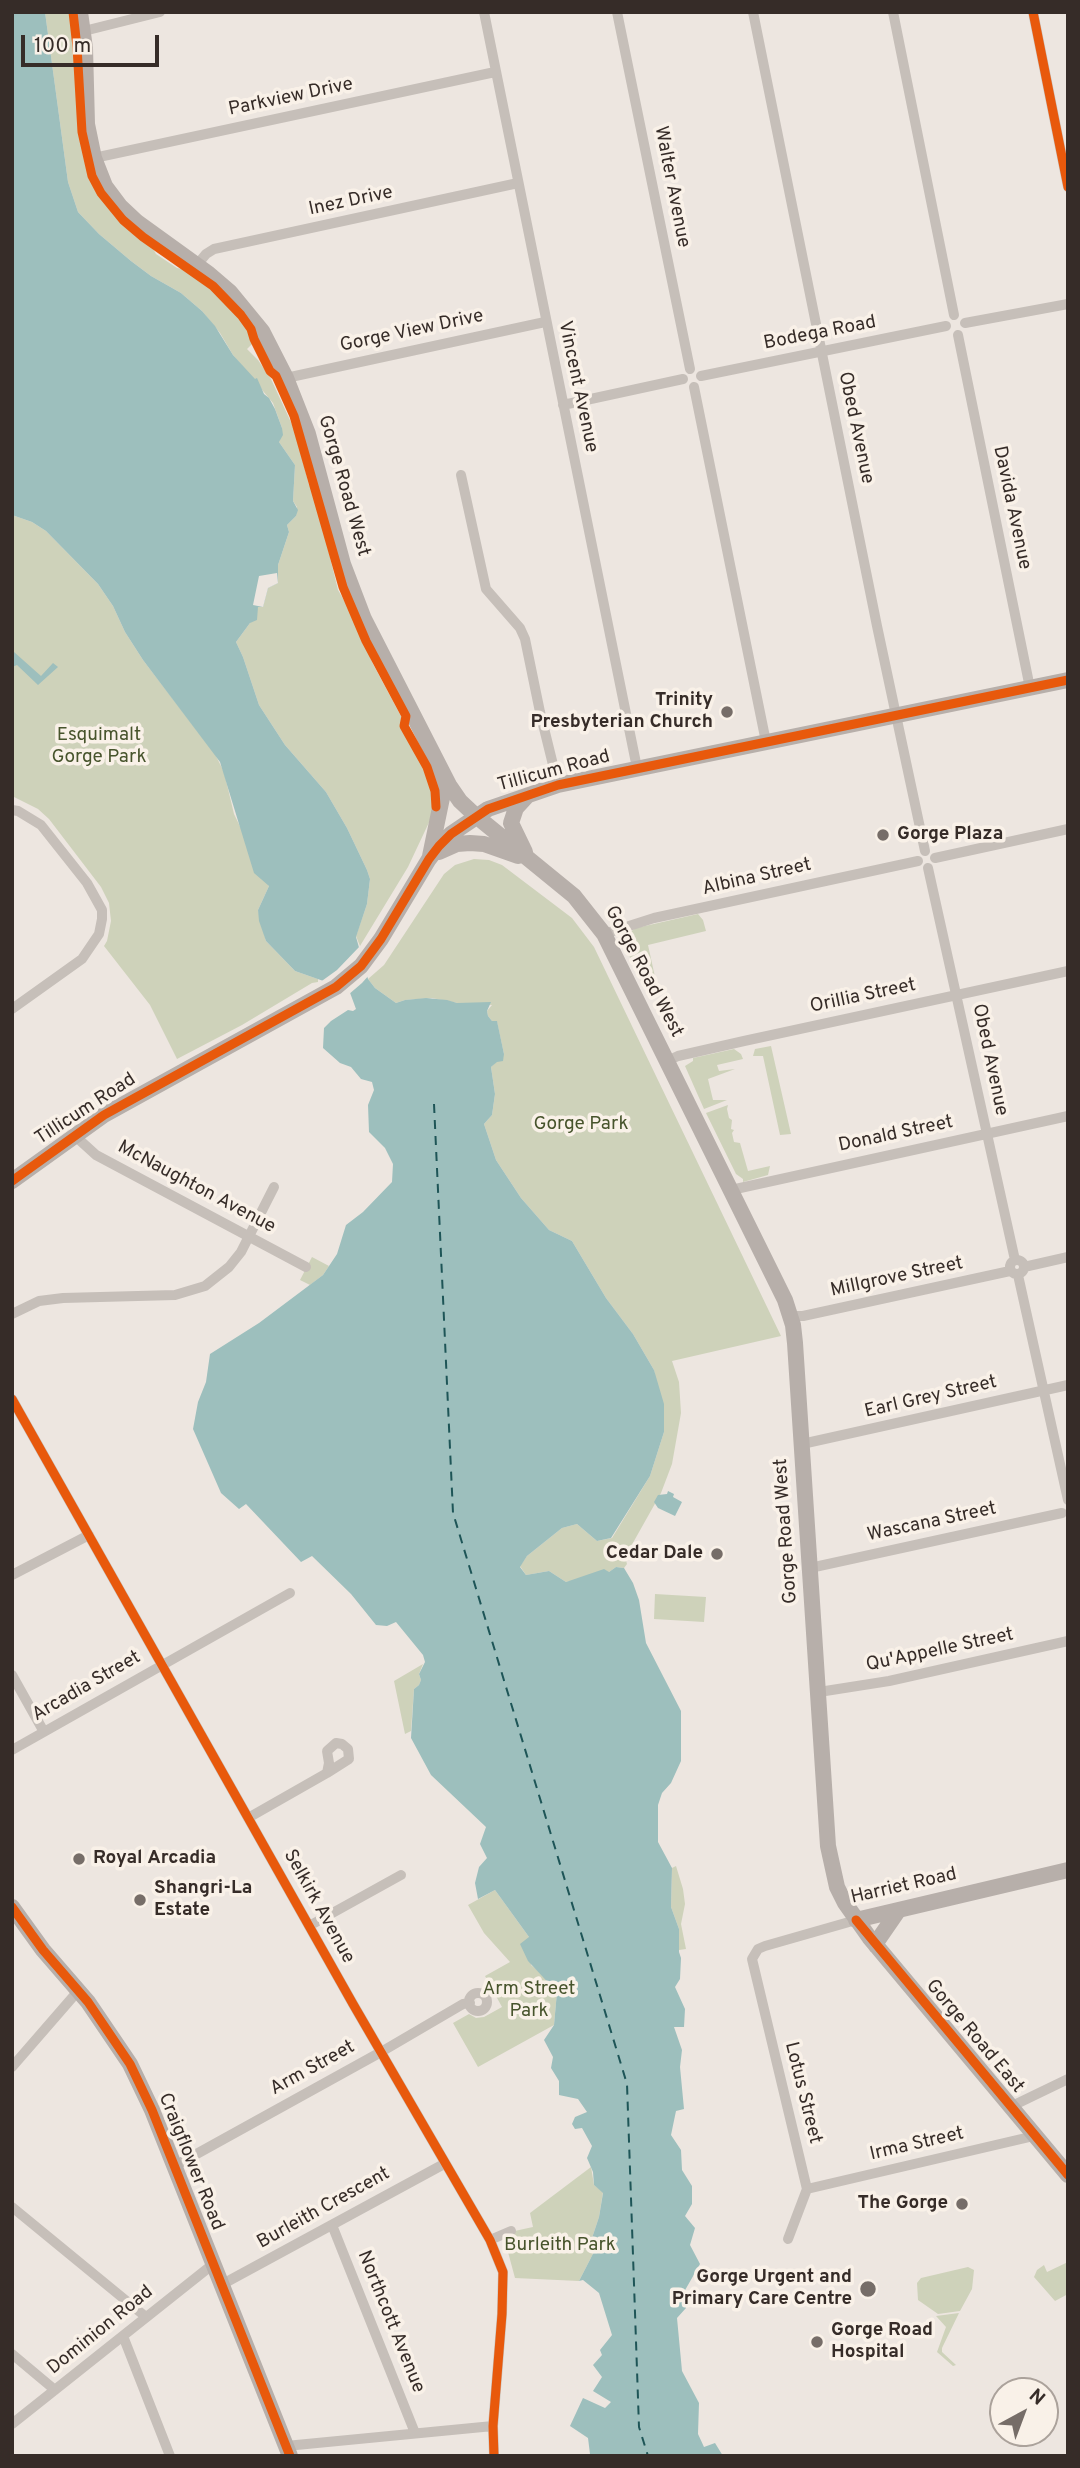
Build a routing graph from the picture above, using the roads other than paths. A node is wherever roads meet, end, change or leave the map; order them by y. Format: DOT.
graph roads {
  1 [pos="80,12"];
  2 [pos="160,12"];
  3 [pos="484,12"];
  4 [pos="617,12"];
  5 [pos="753,12"];
  6 [pos="893,12"];
  7 [pos="1033,12"];
  8 [pos="84,31"];
  9 [pos="495,72"];
  10 [pos="94,158"];
  11 [pos="518,183"];
  12 [pos="1068,187"];
  13 [pos="197,265"];
  14 [pos="1068,304"];
  15 [pos="954,315"];
  16 [pos="545,322"];
  17 [pos="965,323"];
  18 [pos="946,326"];
  19 [pos="958,335"];
  20 [pos="821,351"];
  21 [pos="690,369"];
  22 [pos="701,376"];
  23 [pos="286,378"];
  24 [pos="683,379"];
  25 [pos="694,387"];
  26 [pos="563,405"];
  27 [pos="461,475"];
  28 [pos="1068,680"];
  29 [pos="1030,688"];
  30 [pos="896,716"];
  31 [pos="766,743"];
  32 [pos="430,747"];
  33 [pos="637,768"];
  34 [pos="558,785"];
  35 [pos="528,794"];
  36 [pos="12,810"];
  37 [pos="476,816"];
  38 [pos="1068,829"];
  39 [pos="429,859"];
  40 [pos="930,859"];
  41 [pos="530,860"];
  42 [pos="604,934"];
  43 [pos="1068,971"];
  44 [pos="12,992"];
  45 [pos="956,995"];
  46 [pos="16,1006"];
  47 [pos="667,1061"];
  48 [pos="1068,1115"];
  49 [pos="987,1133"];
  50 [pos="74,1135"];
  51 [pos="12,1181"];
  52 [pos="274,1187"];
  53 [pos="731,1191"];
  54 [pos="248,1236"];
  55 [pos="1068,1257"];
  56 [pos="306,1267"];
  57 [pos="1017,1268"];
  58 [pos="12,1314"];
  59 [pos="790,1316"];
  60 [pos="1068,1385"];
  61 [pos="1042,1391"];
  62 [pos="12,1399"];
  63 [pos="802,1444"];
  64 [pos="1066,1509"];
  65 [pos="89,1535"];
  66 [pos="810,1568"];
  67 [pos="12,1575"];
  68 [pos="290,1593"];
  69 [pos="1068,1642"];
  70 [pos="162,1665"];
  71 [pos="12,1675"];
  72 [pos="819,1692"];
  73 [pos="44,1732"];
  74 [pos="12,1750"];
  75 [pos="327,1773"];
  76 [pos="248,1818"];
  77 [pos="1068,1870"];
  78 [pos="401,1875"];
  79 [pos="12,1907"];
  80 [pos="898,1911"];
  81 [pos="856,1920"];
  82 [pos="309,1926"];
  83 [pos="876,1945"];
  84 [pos="754,1954"];
  85 [pos="78,1991"];
  86 [pos="470,2003"];
  87 [pos="381,2052"];
  88 [pos="12,2067"];
  89 [pos="1068,2079"];
  90 [pos="1010,2107"];
  91 [pos="1034,2136"];
  92 [pos="444,2164"];
  93 [pos="173,2166"];
  94 [pos="1068,2175"];
  95 [pos="807,2189"];
  96 [pos="12,2207"];
  97 [pos="332,2225"];
  98 [pos="511,2231"];
  99 [pos="788,2239"];
  100 [pos="490,2240"];
  101 [pos="212,2265"];
  102 [pos="220,2286"];
  103 [pos="146,2317"];
  104 [pos="123,2336"];
  105 [pos="12,2354"];
  106 [pos="55,2390"];
  107 [pos="12,2424"];
  108 [pos="493,2426"];
  109 [pos="415,2432"];
  110 [pos="288,2451"];
  111 [pos="170,2456"];
  112 [pos="494,2456"];
  1 -- 8 [label="main road, Gorge Road West"];
  2 -- 8 [label="street"];
  3 -- 9 [label="street, Vincent Avenue"];
  4 -- 21 [label="street, Walter Avenue"];
  5 -- 20 [label="street, Obed Avenue"];
  6 -- 15 [label="street"];
  7 -- 12 [label="street"];
  8 -- 10 [label="main road, Gorge Road West"];
  9 -- 10 [label="street, Parkview Drive"];
  9 -- 11 [label="street, Vincent Avenue"];
  10 -- 13 [label="main road, Gorge Road West"];
  11 -- 13 [label="street, Inez Drive"];
  11 -- 16 [label="street, Vincent Avenue"];
  13 -- 23 [label="main road, Gorge Road West"];
  14 -- 17 [label="street"];
  15 -- 17 [label="street"];
  15 -- 18 [label="street"];
  16 -- 23 [label="street, Gorge View Drive"];
  16 -- 26 [label="street, Vincent Avenue"];
  17 -- 19 [label="street"];
  18 -- 19 [label="street"];
  18 -- 20 [label="street, Bodega Road"];
  19 -- 29 [label="street, Davida Avenue"];
  20 -- 22 [label="street, Bodega Road"];
  20 -- 30 [label="street, Obed Avenue"];
  21 -- 22 [label="street"];
  21 -- 24 [label="street"];
  22 -- 25 [label="street"];
  23 -- 32 [label="main road, Gorge Road West"];
  24 -- 25 [label="street"];
  24 -- 26 [label="street"];
  25 -- 31 [label="street"];
  26 -- 33 [label="street, Vincent Avenue"];
  27 -- 34 [label="street"];
  28 -- 29 [label="main road, Tillicum Road"];
  29 -- 30 [label="main road, Tillicum Road"];
  30 -- 31 [label="main road, Tillicum Road"];
  30 -- 40 [label="street, Obed Avenue"];
  31 -- 33 [label="main road, Tillicum Road"];
  32 -- 37 [label="main road, Gorge Road West"];
  32 -- 39 [label="main road"];
  33 -- 34 [label="main road, Tillicum Road"];
  34 -- 35 [label="main road, Tillicum Road"];
  35 -- 37 [label="main road, Tillicum Road"];
  35 -- 41 [label="main road"];
  36 -- 46 [label="street"];
  37 -- 39 [label="main road, Tillicum Road"];
  37 -- 41 [label="main road, Gorge Road West"];
  38 -- 40 [label="street"];
  39 -- 41 [label="main road"];
  39 -- 50 [label="main road, Tillicum Road"];
  40 -- 42 [label="street, Albina Street"];
  40 -- 45 [label="street, Obed Avenue"];
  41 -- 42 [label="main road, Gorge Road West"];
  42 -- 47 [label="main road, Gorge Road West"];
  43 -- 45 [label="street, Orillia Street"];
  44 -- 46 [label="street"];
  45 -- 47 [label="street, Orillia Street"];
  45 -- 49 [label="street, Obed Avenue"];
  47 -- 53 [label="main road, Gorge Road West"];
  48 -- 49 [label="street, Donald Street"];
  49 -- 53 [label="street, Donald Street"];
  49 -- 57 [label="street, Obed Avenue"];
  50 -- 51 [label="main road, Tillicum Road"];
  50 -- 54 [label="street, McNaughton Avenue"];
  52 -- 54 [label="street"];
  53 -- 59 [label="main road, Gorge Road West"];
  54 -- 56 [label="street, McNaughton Avenue"];
  54 -- 58 [label="street"];
  55 -- 57 [label="street, Millgrove Street"];
  57 -- 59 [label="street, Millgrove Street"];
  57 -- 61 [label="street, Obed Avenue"];
  59 -- 63 [label="main road, Gorge Road West"];
  60 -- 61 [label="street, Earl Grey Street"];
  61 -- 63 [label="street, Earl Grey Street"];
  61 -- 64 [label="street, Obed Avenue"];
  62 -- 65 [label="street, Selkirk Avenue"];
  63 -- 66 [label="main road, Gorge Road West"];
  64 -- 66 [label="street, Wascana Street"];
  65 -- 67 [label="street"];
  65 -- 70 [label="street, Selkirk Avenue"];
  66 -- 72 [label="main road, Gorge Road West"];
  68 -- 70 [label="street, Arcadia Street"];
  69 -- 72 [label="street, Qu'Appelle Street"];
  70 -- 73 [label="street, Arcadia Street"];
  70 -- 76 [label="street, Selkirk Avenue"];
  71 -- 73 [label="street"];
  72 -- 81 [label="main road, Gorge Road West"];
  73 -- 74 [label="street, Arcadia Street"];
  75 -- 76 [label="street"];
  76 -- 82 [label="street, Selkirk Avenue"];
  77 -- 80 [label="main road, Harriet Road"];
  78 -- 82 [label="street"];
  79 -- 85 [label="main road, Craigflower Road"];
  80 -- 81 [label="main road, Harriet Road"];
  80 -- 83 [label="main road"];
  81 -- 83 [label="main road, Gorge Road East"];
  81 -- 84 [label="street, Harriet Road"];
  82 -- 87 [label="street, Selkirk Avenue"];
  83 -- 90 [label="main road, Gorge Road East"];
  84 -- 95 [label="street, Lotus Street"];
  85 -- 88 [label="street"];
  85 -- 93 [label="main road, Craigflower Road"];
  86 -- 87 [label="street, Arm Street"];
  87 -- 92 [label="street, Selkirk Avenue"];
  87 -- 93 [label="street, Arm Street"];
  89 -- 90 [label="street"];
  90 -- 91 [label="main road, Gorge Road East"];
  91 -- 94 [label="main road, Gorge Road East"];
  91 -- 95 [label="street, Irma Street"];
  92 -- 97 [label="street, Burleith Crescent"];
  92 -- 100 [label="street, Selkirk Avenue"];
  93 -- 101 [label="main road, Craigflower Road"];
  95 -- 99 [label="street"];
  96 -- 103 [label="street"];
  97 -- 102 [label="street, Burleith Crescent"];
  97 -- 109 [label="street, Northcott Avenue"];
  98 -- 100 [label="street"];
  100 -- 108 [label="street, Selkirk Avenue"];
  101 -- 102 [label="main road, Craigflower Road"];
  101 -- 103 [label="street, Dominion Road"];
  102 -- 110 [label="main road, Craigflower Road"];
  103 -- 104 [label="street, Dominion Road"];
  104 -- 106 [label="street, Dominion Road"];
  104 -- 111 [label="street"];
  105 -- 106 [label="street"];
  106 -- 107 [label="street, Dominion Road"];
  108 -- 109 [label="street"];
  108 -- 112 [label="street, Selkirk Avenue"];
  109 -- 110 [label="street"];
}
